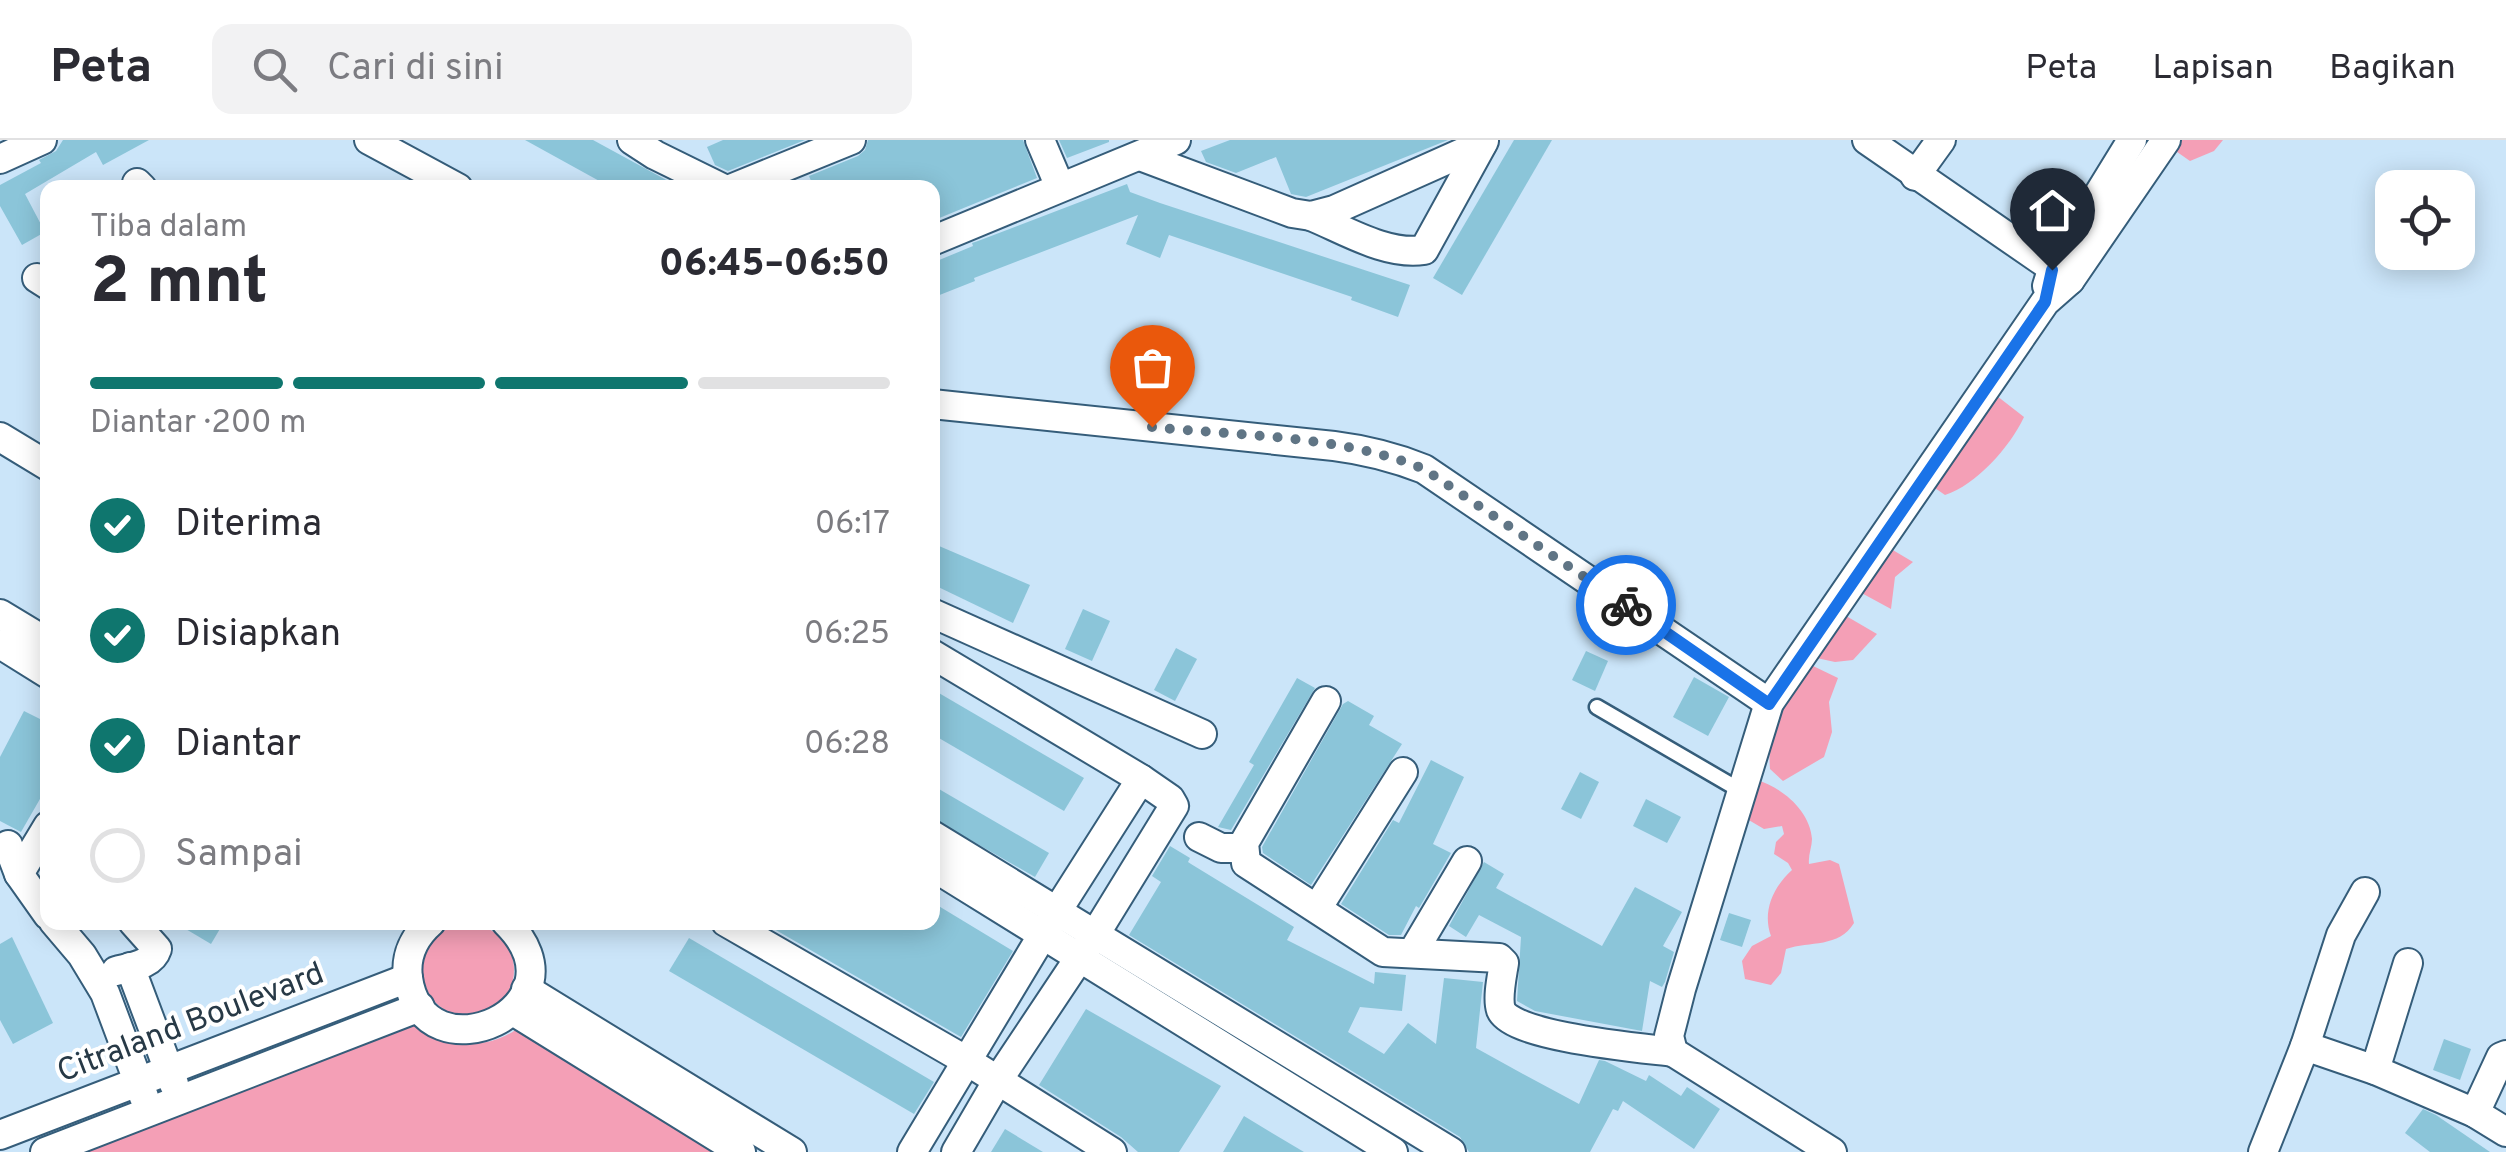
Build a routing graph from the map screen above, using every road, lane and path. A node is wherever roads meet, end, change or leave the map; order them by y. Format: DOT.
graph roads {
  1 [pos="368,140"];
  2 [pos="632,140"];
  3 [pos="852,140"];
  4 [pos="1040,140"];
  5 [pos="1176,140"];
  6 [pos="1867,140"];
  7 [pos="1941,140"];
  8 [pos="2132,140"];
  9 [pos="2166,140"];
  10 [pos="1483,142"];
  11 [pos="1140,156"];
  12 [pos="1915,176"];
  13 [pos="443,180"];
  14 [pos="706,180"];
  15 [pos="753,180"];
  16 [pos="1060,187"];
  17 [pos="1311,216"];
  18 [pos="940,238"];
  19 [pos="2061,275"];
  20 [pos="940,405"];
  21 [pos="0,437"];
  22 [pos="40,461"];
  23 [pos="0,614"];
  24 [pos="940,618"];
  25 [pos="40,638"];
  26 [pos="0,644"];
  27 [pos="1025,656"];
  28 [pos="940,659"];
  29 [pos="40,669"];
  30 [pos="1002,694"];
  31 [pos="1326,701"];
  32 [pos="1769,704"];
  33 [pos="1597,707"];
  34 [pos="1202,734"];
  35 [pos="1403,772"];
  36 [pos="1142,779"];
  37 [pos="1744,792"];
  38 [pos="1199,836"];
  39 [pos="940,840"];
  40 [pos="28,843"];
  41 [pos="1243,848"];
  42 [pos="1467,861"];
  43 [pos="940,871"];
  44 [pos="2365,892"];
  45 [pos="40,900"];
  46 [pos="1318,907"];
  47 [pos="1057,911"];
  48 [pos="62,930"];
  49 [pos="140,930"];
  50 [pos="424,930"];
  51 [pos="512,930"];
  52 [pos="740,930"];
  53 [pos="1096,933"];
  54 [pos="1042,936"];
  55 [pos="1413,952"];
  56 [pos="1079,958"];
  57 [pos="2408,964"];
  58 [pos="130,967"];
  59 [pos="95,976"];
  60 [pos="408,978"];
  61 [pos="519,1000"];
  62 [pos="420,1006"];
  63 [pos="2305,1046"];
  64 [pos="1673,1052"];
  65 [pos="2506,1055"];
  66 [pos="967,1060"];
  67 [pos="1300,1060"];
  68 [pos="169,1070"];
  69 [pos="2374,1070"];
  70 [pos="998,1080"];
  71 [pos="138,1082"];
  72 [pos="1284,1085"];
  73 [pos="180,1100"];
  74 [pos="150,1112"];
  75 [pos="2475,1113"];
  76 [pos="2506,1132"];
  77 [pos="0,1136"];
  78 [pos="45,1152"];
  79 [pos="741,1152"];
  80 [pos="792,1152"];
  81 [pos="912,1152"];
  82 [pos="956,1152"];
  83 [pos="1112,1152"];
  84 [pos="1393,1152"];
  85 [pos="1450,1152"];
  86 [pos="1832,1152"];
  87 [pos="2263,1152"];
  1 -- 13 [label="street"];
  2 -- 14 [label="street"];
  3 -- 15 [label="street"];
  4 -- 16 [label="street"];
  5 -- 11 [label="street"];
  6 -- 12 [label="street"];
  7 -- 12 [label="street"];
  8 -- 19 [label="street"];
  9 -- 19 [label="street"];
  10 -- 17 [label="street"];
  10 -- 17 [label="street"];
  11 -- 16 [label="street"];
  11 -- 17 [label="street"];
  12 -- 19 [label="street"];
  16 -- 18 [label="street"];
  19 -- 32 [label="street"];
  20 -- 32 [label="street"];
  21 -- 22 [label="street"];
  23 -- 25 [label="street"];
  24 -- 27 [label="street"];
  26 -- 29 [label="street"];
  27 -- 30 [label="street"];
  27 -- 34 [label="street"];
  28 -- 30 [label="street"];
  30 -- 36 [label="street"];
  31 -- 41 [label="street"];
  32 -- 37 [label="street"];
  33 -- 37 [label="lane"];
  35 -- 46 [label="street"];
  36 -- 47 [label="street"];
  36 -- 53 [label="street"];
  37 -- 64 [label="street"];
  38 -- 41 [label="street"];
  39 -- 47 [label="street"];
  40 -- 45 [label="street"];
  41 -- 46 [label="street"];
  42 -- 55 [label="street"];
  43 -- 54 [label="street"];
  44 -- 63 [label="street"];
  46 -- 55 [label="street"];
  47 -- 53 [label="street"];
  47 -- 54 [label="street"];
  48 -- 59 [label="street"];
  49 -- 58 [label="street"];
  50 -- 60 [label="street"];
  51 -- 61 [label="street"];
  52 -- 66 [label="street"];
  53 -- 56 [label="street"];
  53 -- 67 [label="street"];
  54 -- 56 [label="street"];
  54 -- 66 [label="street"];
  55 -- 64 [label="street"];
  56 -- 70 [label="street"];
  56 -- 72 [label="street"];
  57 -- 69 [label="street"];
  58 -- 59 [label="street"];
  58 -- 68 [label="street"];
  59 -- 71 [label="street"];
  60 -- 62 [label="street"];
  60 -- 68 [label="street, Citraland Boulevard"];
  61 -- 62 [label="street"];
  61 -- 79 [label="street"];
  61 -- 80 [label="street"];
  62 -- 73 [label="street, Citraland Boulevard"];
  63 -- 69 [label="street"];
  63 -- 87 [label="street"];
  64 -- 86 [label="street"];
  65 -- 75 [label="street"];
  66 -- 70 [label="street"];
  66 -- 81 [label="street"];
  67 -- 72 [label="street"];
  67 -- 85 [label="street"];
  68 -- 71 [label="street, Citraland Boulevard"];
  68 -- 73 [label="street"];
  69 -- 75 [label="street"];
  70 -- 82 [label="street"];
  70 -- 83 [label="street"];
  71 -- 74 [label="street"];
  71 -- 77 [label="street, Citraland Boulevard"];
  72 -- 84 [label="street"];
  73 -- 74 [label="street, Citraland Boulevard"];
  74 -- 78 [label="street, Citraland Boulevard"];
  75 -- 76 [label="street"];
}
